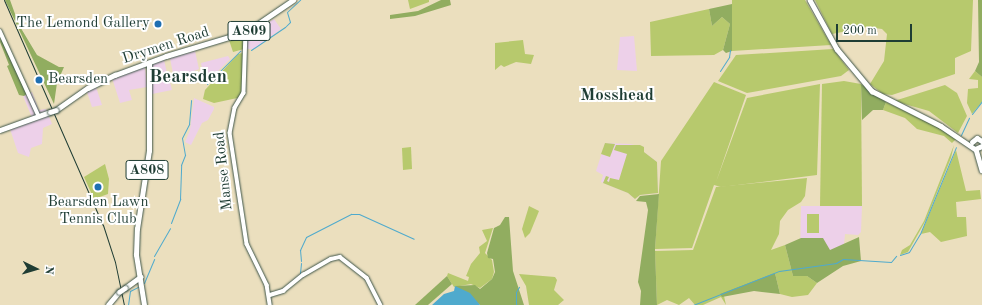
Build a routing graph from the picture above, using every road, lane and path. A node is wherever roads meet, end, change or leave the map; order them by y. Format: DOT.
graph roads {
  1 [pos="293,0"];
  2 [pos="810,0"];
  3 [pos="0,32"];
  4 [pos="246,32"];
  5 [pos="149,63"];
  6 [pos="39,116"];
  7 [pos="0,130"];
  8 [pos="982,140"];
  9 [pos="977,146"];
  10 [pos="982,170"];
  11 [pos="140,277"];
  12 [pos="270,295"];
  13 [pos="108,305"];
  14 [pos="144,305"];
  15 [pos="270,305"];
  16 [pos="381,305"];
  1 -- 4 [label="main road, Drymen Road / A809"];
  2 -- 9 [label="main road"];
  3 -- 6 [label="street"];
  4 -- 5 [label="main road, Drymen Road / A809"];
  4 -- 12 [label="street, Manse Road"];
  5 -- 6 [label="main road, Drymen Road / A809, bridge"];
  5 -- 11 [label="main road, A808"];
  6 -- 7 [label="main road, Drymen Road / A809"];
  8 -- 9 [label="main road"];
  9 -- 10 [label="main road"];
  11 -- 13 [label="main road, bridge"];
  11 -- 14 [label="main road, A808"];
  12 -- 15 [label="street, Manse Road"];
  12 -- 16 [label="street"];
}
